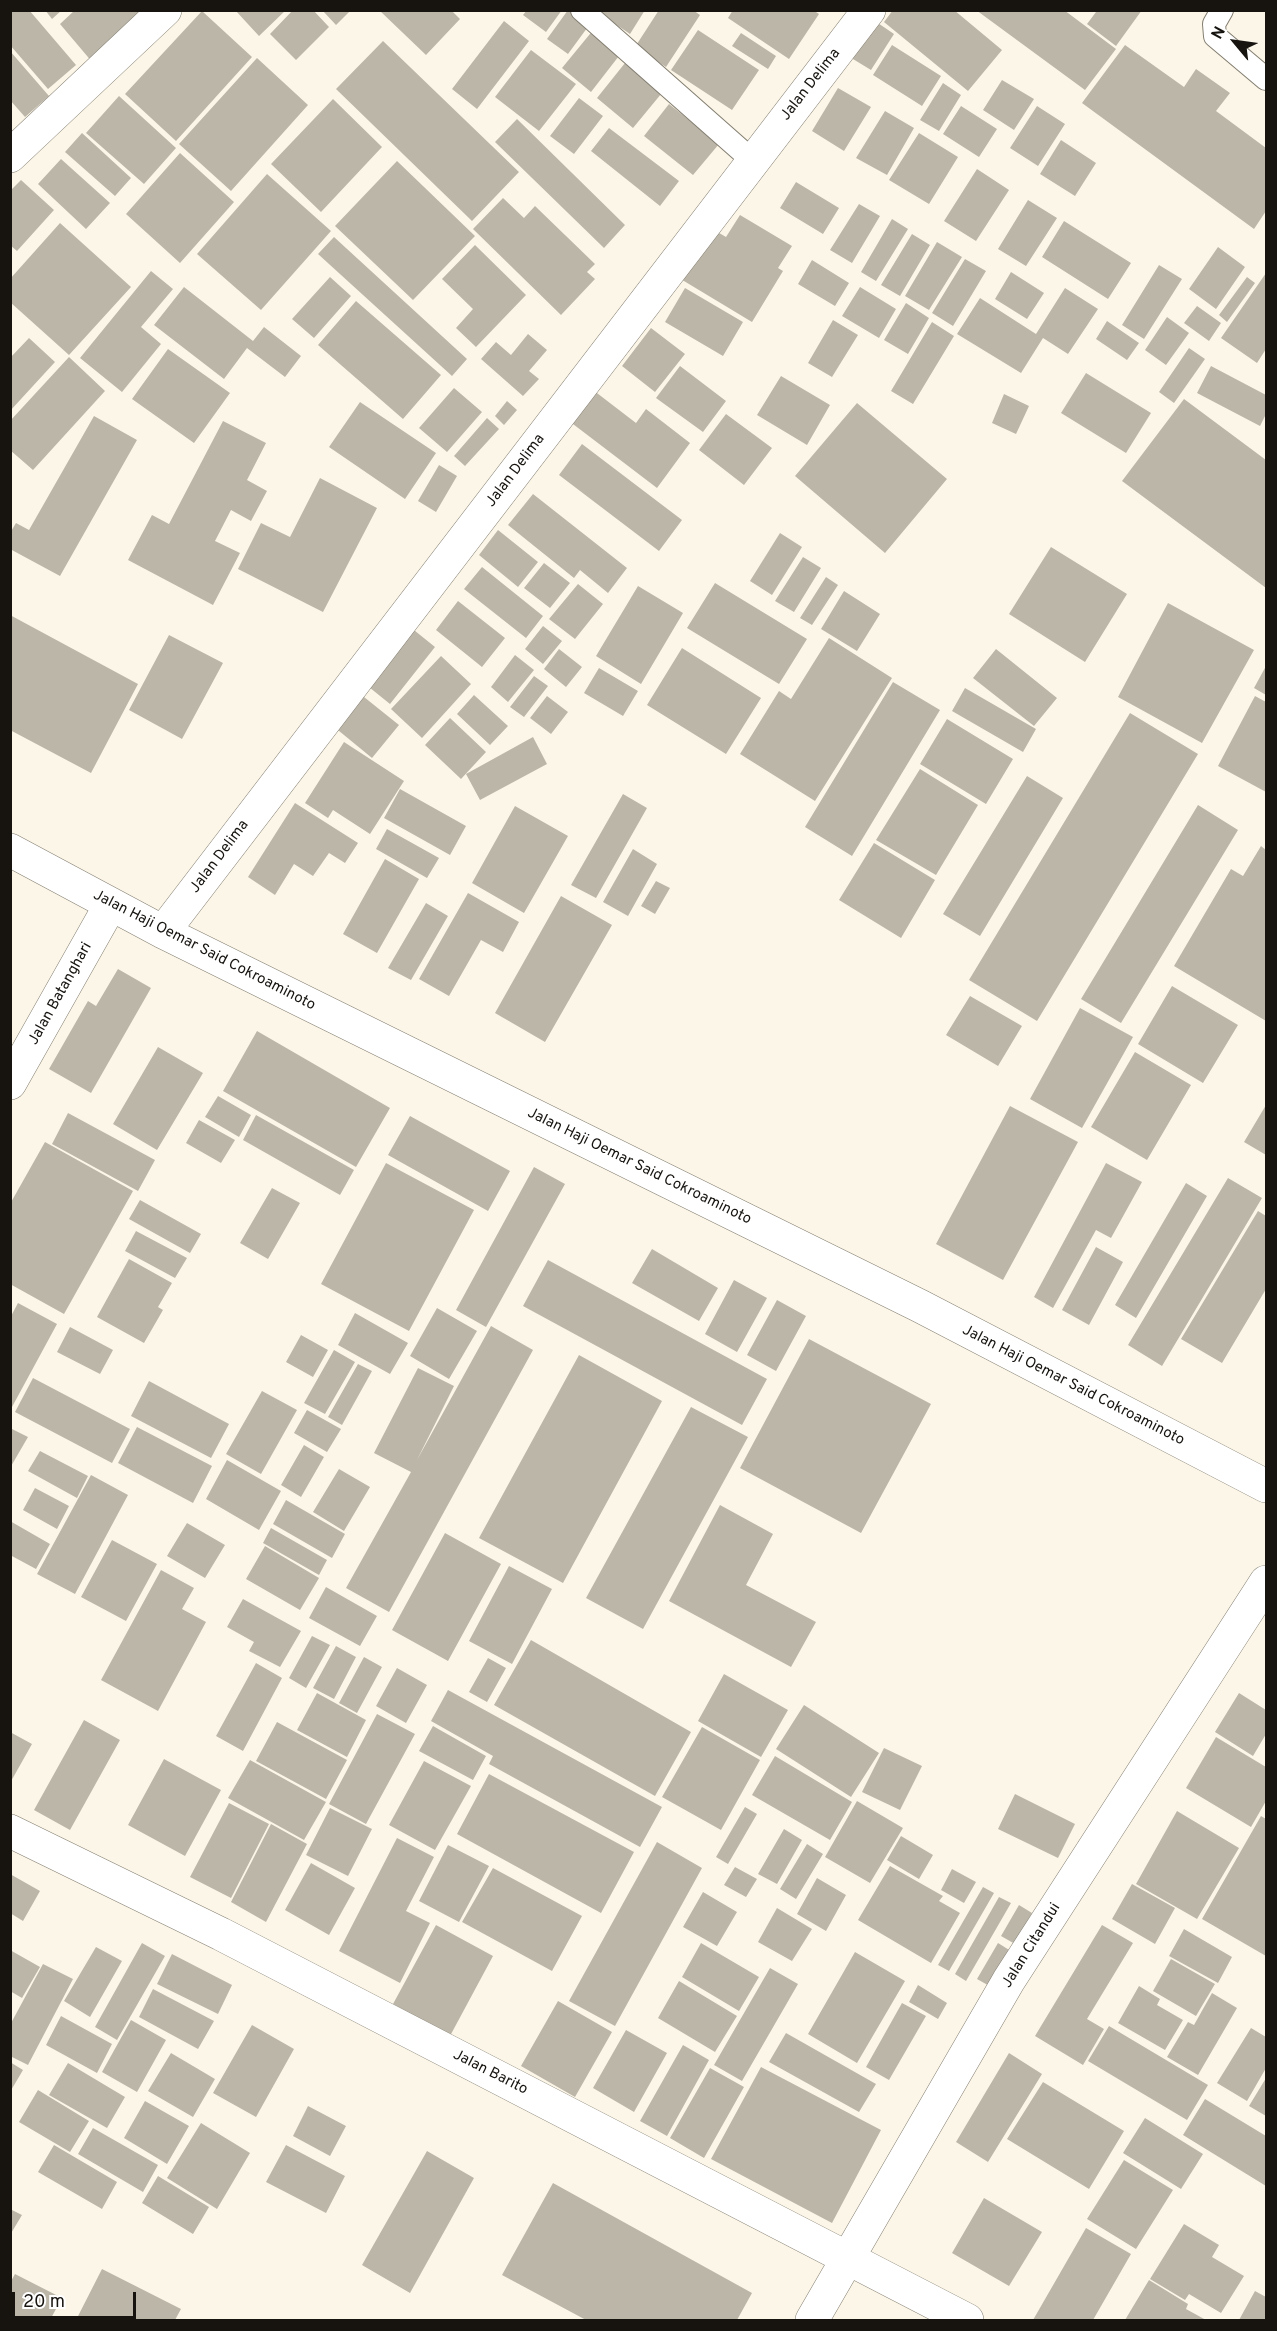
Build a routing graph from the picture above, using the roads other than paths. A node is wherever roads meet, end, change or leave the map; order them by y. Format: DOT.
graph roads {
  1 [pos="165,10"];
  2 [pos="582,10"];
  3 [pos="869,10"];
  4 [pos="1222,10"];
  5 [pos="1264,70"];
  6 [pos="10,156"];
  7 [pos="753,161"];
  8 [pos="10,850"];
  9 [pos="111,904"];
  10 [pos="163,932"];
  11 [pos="10,1083"];
  12 [pos="1266,1486"];
  13 [pos="1266,1582"];
  14 [pos="10,1831"];
  15 [pos="849,2258"];
  16 [pos="812,2320"];
  17 [pos="967,2320"];
  1 -- 6 [label="street"];
  2 -- 7 [label="lane"];
  3 -- 7 [label="street, Jalan Delima"];
  4 -- 5 [label="lane"];
  7 -- 10 [label="street, Jalan Delima"];
  8 -- 9 [label="street, Jalan Haji Oemar Said Cokroaminoto"];
  9 -- 10 [label="street, Jalan Haji Oemar Said Cokroaminoto"];
  9 -- 11 [label="street, Jalan Batanghari"];
  10 -- 12 [label="street, Jalan Haji Oemar Said Cokroaminoto"];
  13 -- 15 [label="street, Jalan Citandui"];
  14 -- 15 [label="street, Jalan Barito"];
  15 -- 16 [label="street, Jalan Citandui"];
  15 -- 17 [label="street, Jalan Barito"];
}
